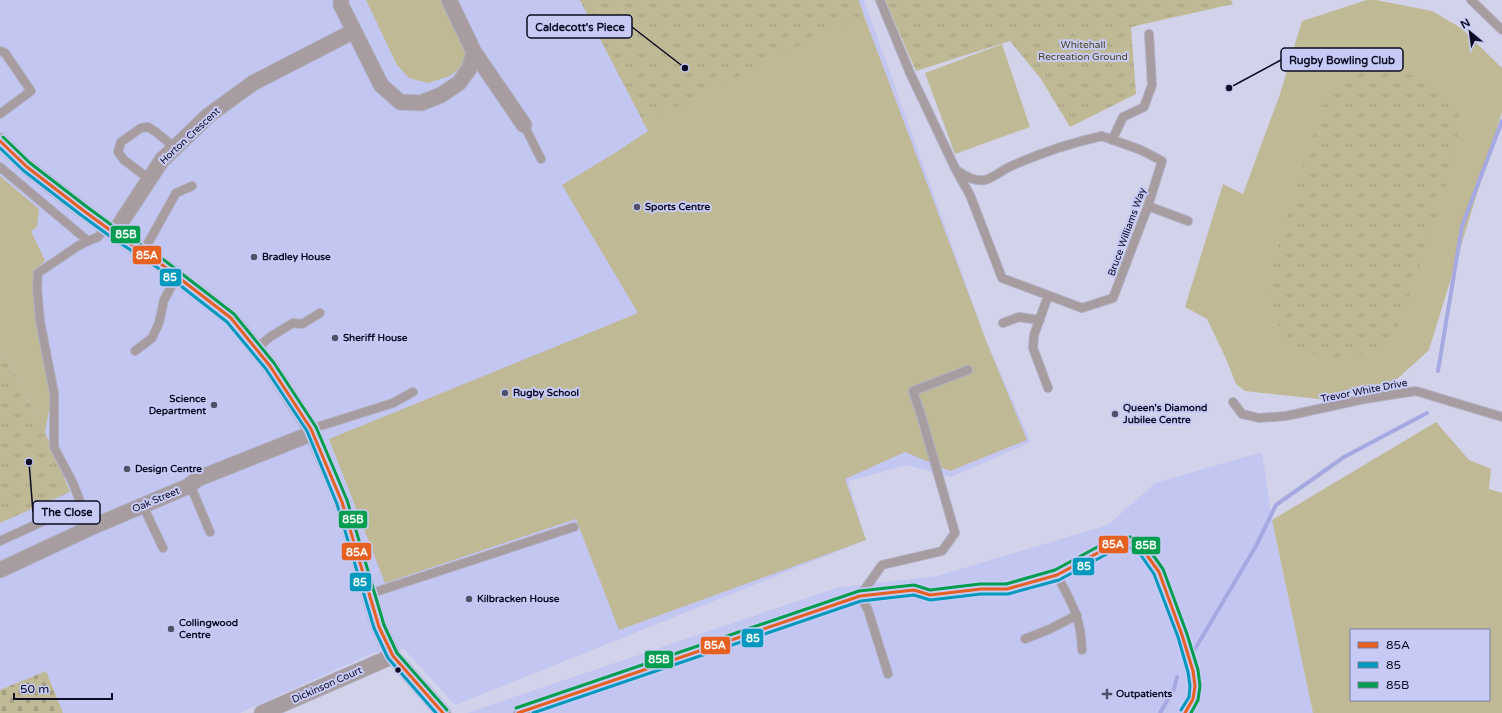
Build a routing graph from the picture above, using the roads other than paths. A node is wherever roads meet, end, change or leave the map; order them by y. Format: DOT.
graph roads {
  1 [pos="341,0"];
  2 [pos="449,0"];
  3 [pos="880,0"];
  4 [pos="1471,0"];
  5 [pos="1502,30"];
  6 [pos="354,31"];
  7 [pos="1149,34"];
  8 [pos="0,51"];
  9 [pos="474,52"];
  10 [pos="0,114"];
  11 [pos="524,125"];
  12 [pos="1112,140"];
  13 [pos="0,141"];
  14 [pos="175,148"];
  15 [pos="542,159"];
  16 [pos="0,167"];
  17 [pos="956,170"];
  18 [pos="149,179"];
  19 [pos="192,186"];
  20 [pos="1148,206"];
  21 [pos="1188,221"];
  22 [pos="110,230"];
  23 [pos="88,241"];
  24 [pos="143,252"];
  25 [pos="177,276"];
  26 [pos="1048,296"];
  27 [pos="320,314"];
  28 [pos="1040,320"];
  29 [pos="1003,322"];
  30 [pos="256,349"];
  31 [pos="135,351"];
  32 [pos="968,370"];
  33 [pos="1048,388"];
  34 [pos="413,392"];
  35 [pos="1233,402"];
  36 [pos="1502,417"];
  37 [pos="312,431"];
  38 [pos="189,486"];
  39 [pos="143,506"];
  40 [pos="574,527"];
  41 [pos="210,532"];
  42 [pos="0,542"];
  43 [pos="163,548"];
  44 [pos="0,570"];
  45 [pos="1057,575"];
  46 [pos="368,594"];
  47 [pos="860,596"];
  48 [pos="1077,615"];
  49 [pos="1025,639"];
  50 [pos="1082,650"];
  51 [pos="393,656"];
  52 [pos="888,674"];
  53 [pos="262,713"];
  54 [pos="443,713"];
  55 [pos="518,713"];
  56 [pos="1185,713"];
  1 -- 6 [label="street"];
  2 -- 9 [label="street"];
  3 -- 17 [label="lane, Bruce Williams Way"];
  4 -- 5 [label="lane"];
  6 -- 9 [label="street"];
  6 -- 14 [label="street, Horton Crescent"];
  7 -- 12 [label="lane"];
  8 -- 10 [label="lane"];
  9 -- 11 [label="street"];
  11 -- 15 [label="lane"];
  12 -- 17 [label="lane, Bruce Williams Way"];
  12 -- 20 [label="lane, Bruce Williams Way"];
  13 -- 22 [label="street"];
  14 -- 18 [label="street, Horton Crescent"];
  14 -- 18 [label="lane"];
  16 -- 23 [label="lane"];
  17 -- 26 [label="lane, Bruce Williams Way"];
  18 -- 22 [label="street, Horton Crescent"];
  19 -- 24 [label="lane"];
  20 -- 21 [label="lane"];
  20 -- 26 [label="lane, Bruce Williams Way"];
  22 -- 23 [label="lane"];
  22 -- 24 [label="street"];
  23 -- 42 [label="lane"];
  24 -- 25 [label="street"];
  25 -- 30 [label="street"];
  25 -- 31 [label="lane"];
  26 -- 28 [label="lane"];
  27 -- 30 [label="lane"];
  28 -- 29 [label="lane"];
  28 -- 33 [label="lane"];
  30 -- 37 [label="street"];
  32 -- 47 [label="lane"];
  34 -- 37 [label="lane"];
  35 -- 36 [label="lane, Trevor White Drive"];
  37 -- 38 [label="street, Oak Street"];
  37 -- 46 [label="street"];
  38 -- 39 [label="street, Oak Street"];
  38 -- 41 [label="lane"];
  39 -- 43 [label="lane"];
  39 -- 44 [label="street, Oak Street"];
  40 -- 46 [label="lane"];
  45 -- 47 [label="lane"];
  45 -- 48 [label="lane"];
  45 -- 56 [label="lane"];
  46 -- 51 [label="street"];
  47 -- 52 [label="lane"];
  47 -- 55 [label="lane"];
  48 -- 49 [label="lane"];
  48 -- 50 [label="lane"];
  51 -- 53 [label="street, Dickinson Court"];
  51 -- 54 [label="street"];
}
